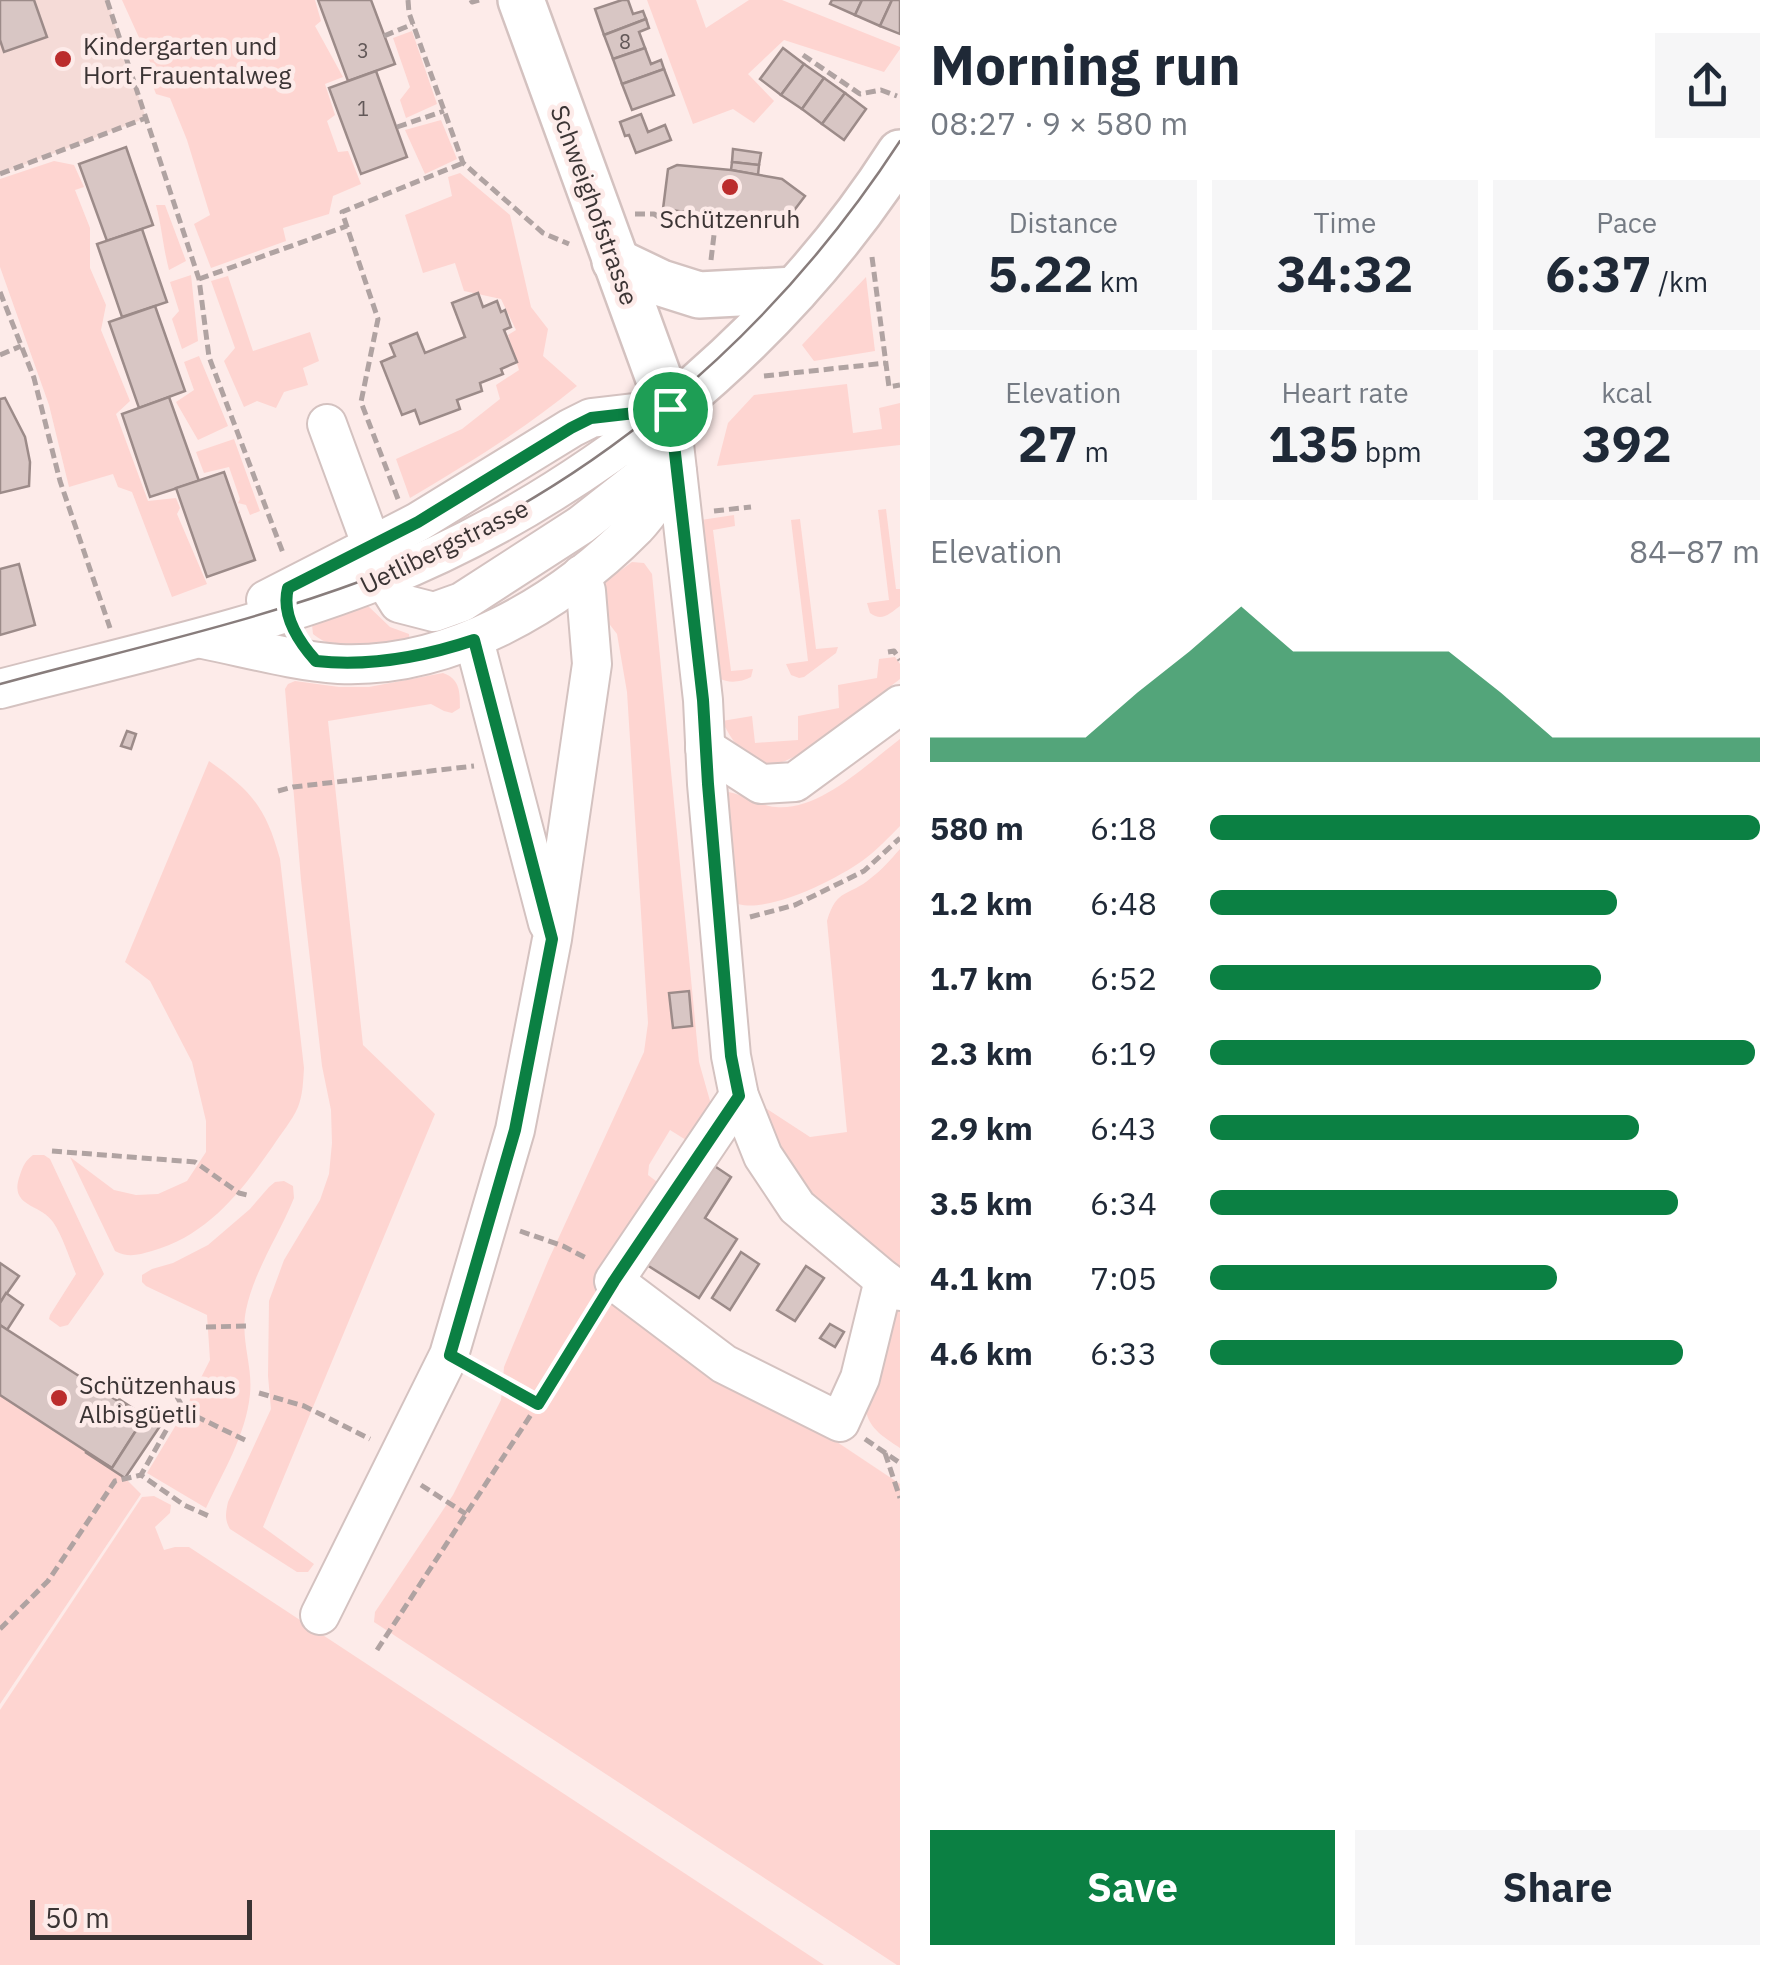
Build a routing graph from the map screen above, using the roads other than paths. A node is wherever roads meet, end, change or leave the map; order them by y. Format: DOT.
graph roads {
  1 [pos="521,0"];
  2 [pos="900,153"];
  3 [pos="616,261"];
  4 [pos="796,290"];
  5 [pos="670,409"];
  6 [pos="327,424"];
  7 [pos="677,472"];
  8 [pos="378,563"];
  9 [pos="581,575"];
  10 [pos="288,588"];
  11 [pos="196,637"];
  12 [pos="474,640"];
  13 [pos="316,661"];
  14 [pos="0,689"];
  15 [pos="900,705"];
  16 [pos="705,748"];
  17 [pos="552,939"];
  18 [pos="739,1096"];
  19 [pos="892,1285"];
  20 [pos="320,1615"];
  1 -- 3 [label="main road, Schweighofstrasse"];
  2 -- 4 [label="main road"];
  3 -- 4 [label="main road"];
  3 -- 5 [label="main road, Schweighofstrasse"];
  4 -- 5 [label="main road"];
  5 -- 7 [label="street"];
  5 -- 8 [label="street, Uetlibergstrasse"];
  5 -- 8 [label="street"];
  6 -- 8 [label="street"];
  7 -- 9 [label="street, Uetlibergstrasse"];
  7 -- 16 [label="street"];
  8 -- 10 [label="street, Uetlibergstrasse"];
  9 -- 12 [label="street, Uetlibergstrasse"];
  9 -- 17 [label="street"];
  10 -- 11 [label="street, Uetlibergstrasse"];
  10 -- 13 [label="street"];
  11 -- 13 [label="street, Uetlibergstrasse"];
  11 -- 14 [label="street, Uetlibergstrasse"];
  12 -- 13 [label="street, Uetlibergstrasse"];
  12 -- 17 [label="street"];
  15 -- 16 [label="street"];
  16 -- 18 [label="street"];
  17 -- 20 [label="street"];
  18 -- 19 [label="street"];
  18 -- 19 [label="street"];
}
